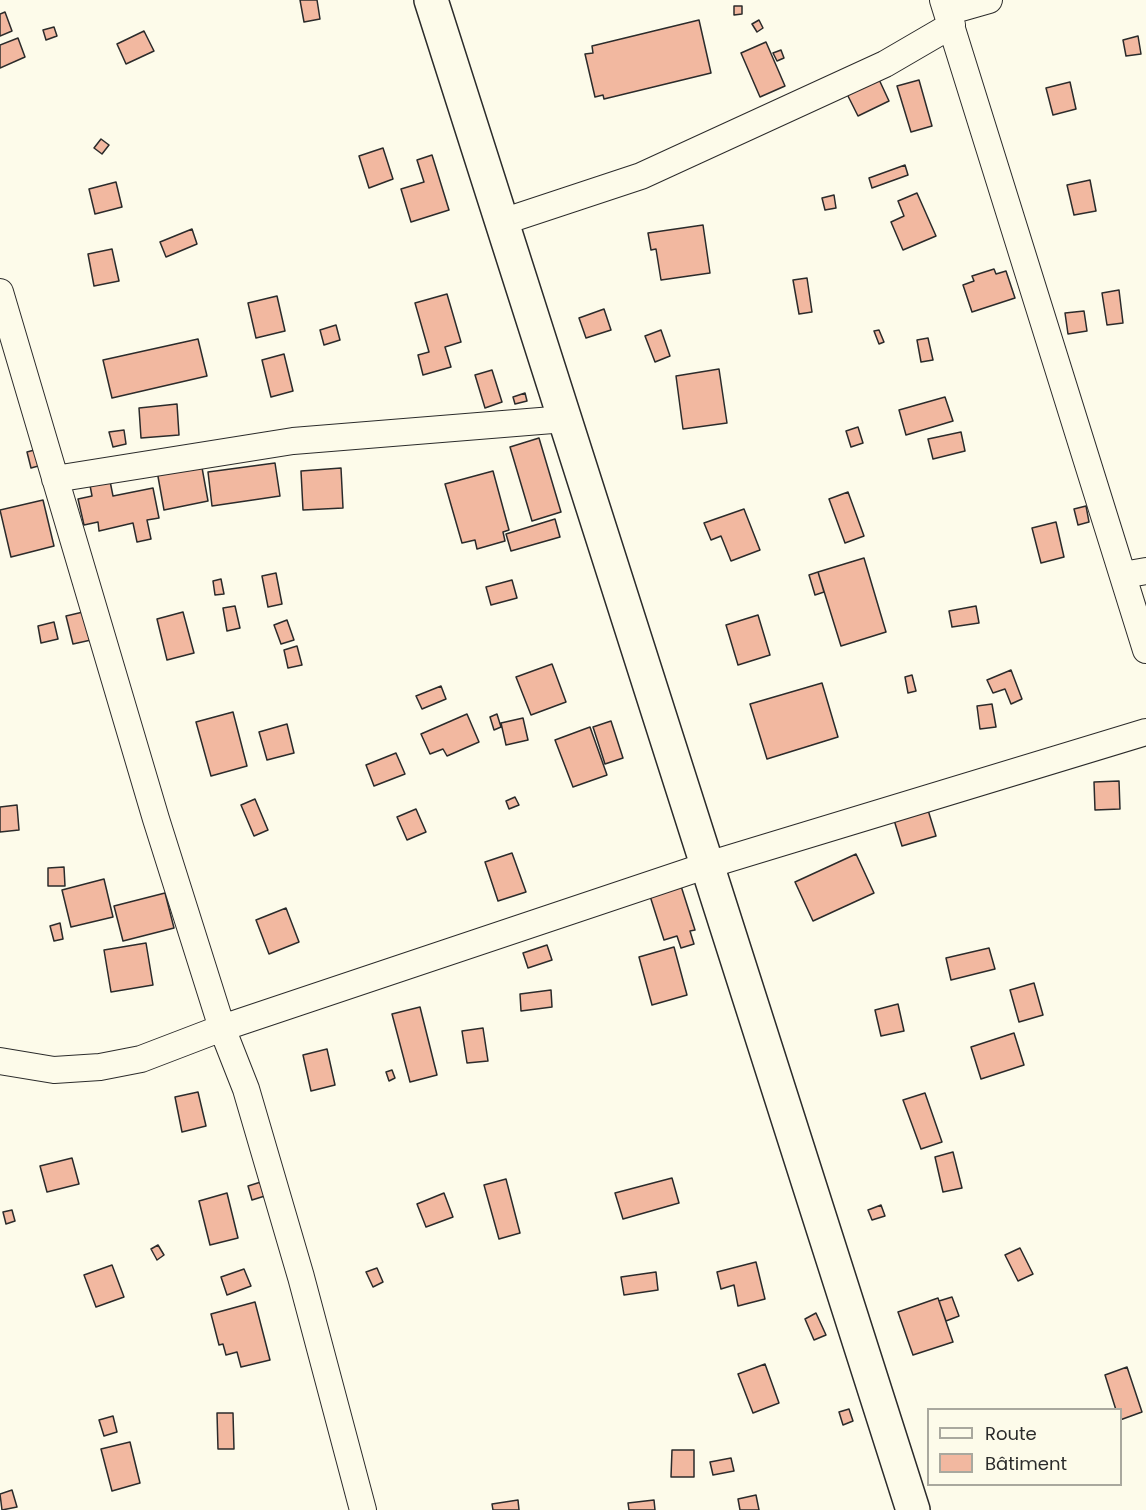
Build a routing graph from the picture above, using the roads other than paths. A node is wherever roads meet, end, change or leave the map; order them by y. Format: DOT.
graph roads {
  1 [pos="431,0"];
  2 [pos="988,0"];
  3 [pos="947,12"];
  4 [pos="502,222"];
  5 [pos="0,292"];
  6 [pos="565,419"];
  7 [pos="55,479"];
  8 [pos="1135,573"];
  9 [pos="1146,650"];
  10 [pos="1146,732"];
  11 [pos="708,865"];
  12 [pos="222,1028"];
  13 [pos="0,1061"];
  14 [pos="363,1510"];
  15 [pos="913,1510"];
  1 -- 4 [label="main road"];
  2 -- 3 [label="street"];
  3 -- 4 [label="street"];
  3 -- 8 [label="street"];
  4 -- 6 [label="main road"];
  5 -- 7 [label="street"];
  6 -- 7 [label="street"];
  6 -- 11 [label="main road"];
  7 -- 12 [label="street"];
  8 -- 9 [label="street"];
  10 -- 11 [label="street"];
  11 -- 12 [label="street"];
  11 -- 15 [label="main road"];
  12 -- 13 [label="street"];
  12 -- 14 [label="street"];
}
